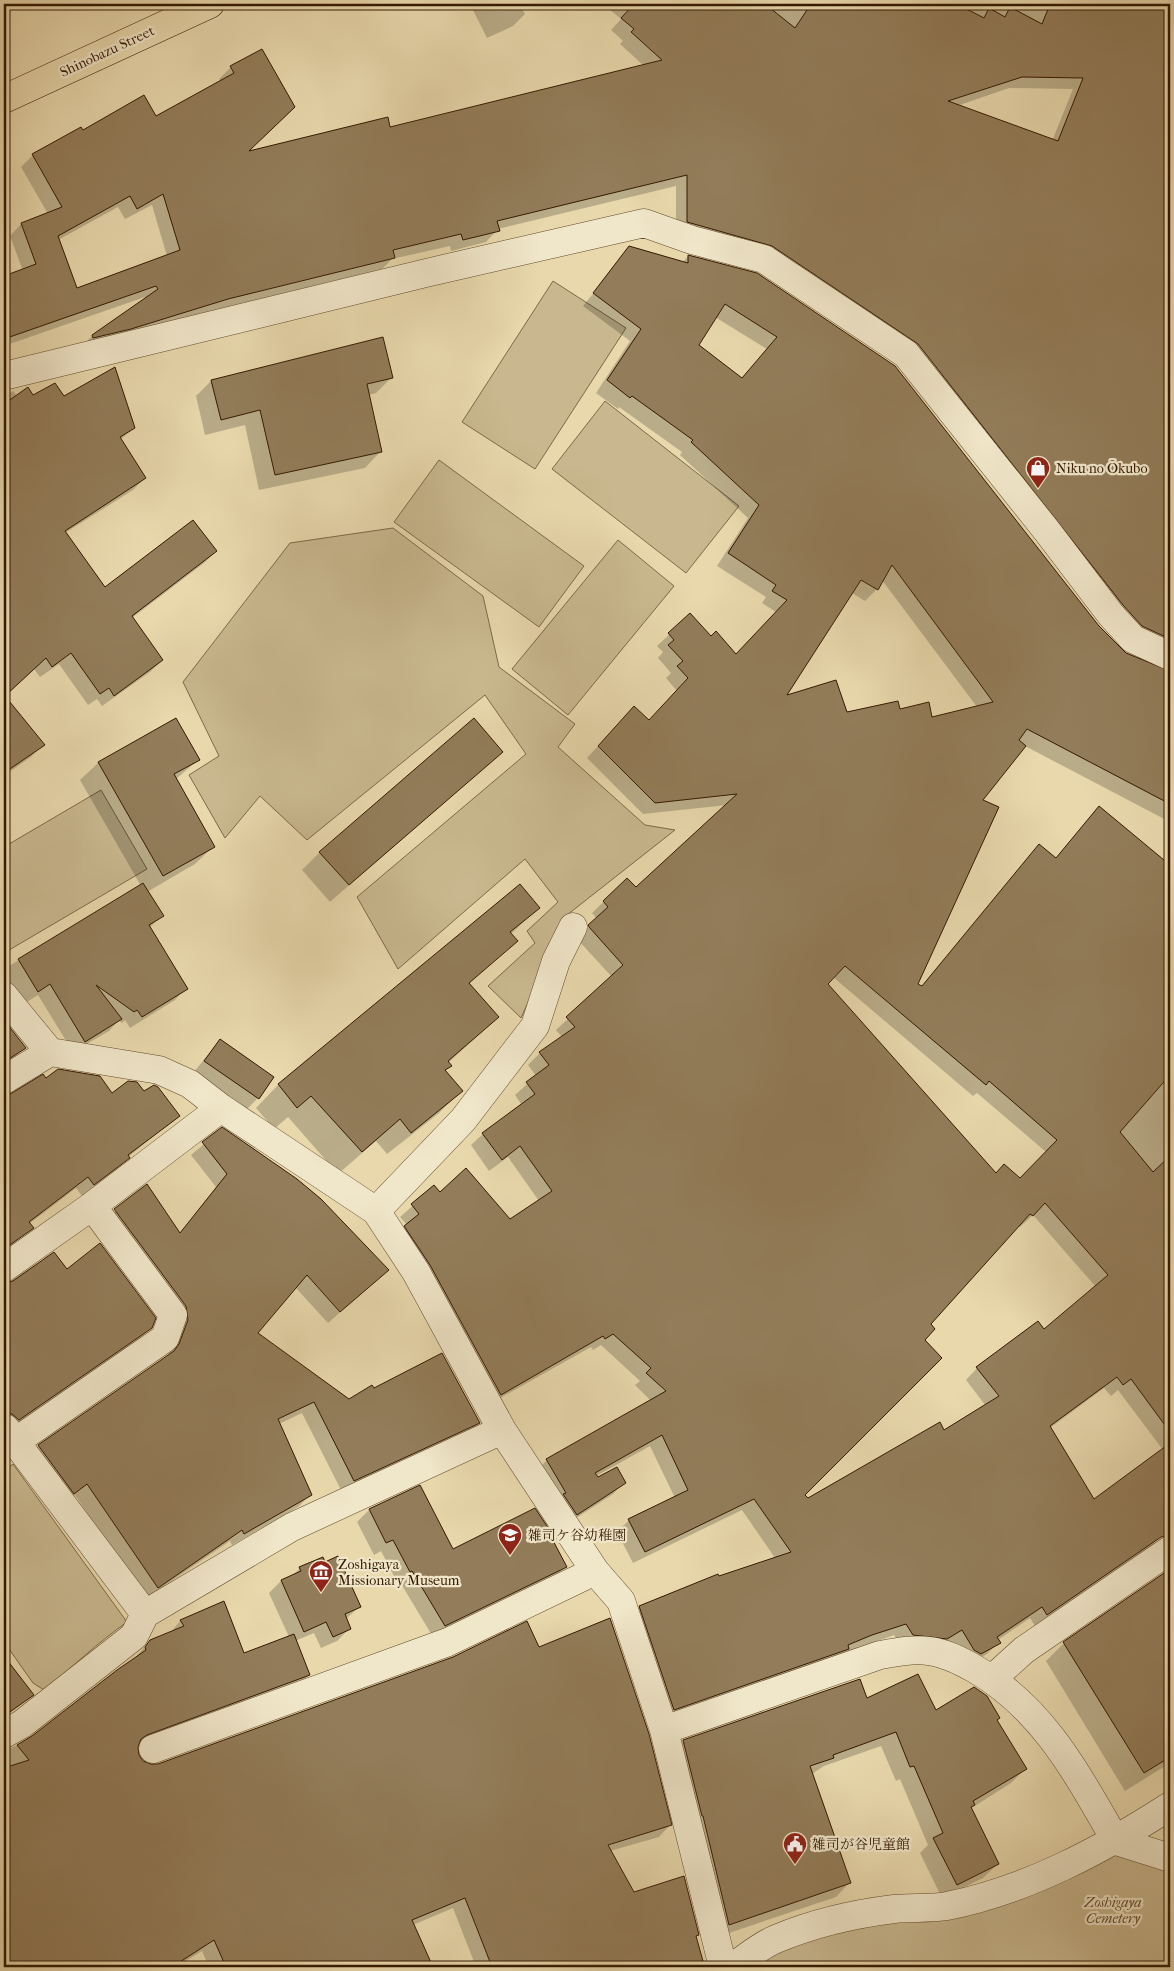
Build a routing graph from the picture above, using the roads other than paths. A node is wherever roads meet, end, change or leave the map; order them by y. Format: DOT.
graph roads {
  1 [pos="210,4"];
  2 [pos="4,99"];
  3 [pos="4,376"];
  4 [pos="1170,656"];
  5 [pos="573,927"];
  6 [pos="4,996"];
  7 [pos="50,1052"];
  8 [pos="4,1080"];
  9 [pos="221,1108"];
  10 [pos="92,1206"];
  11 [pos="376,1211"];
  12 [pos="4,1268"];
  13 [pos="502,1430"];
  14 [pos="9,1435"];
  15 [pos="1170,1550"];
  16 [pos="595,1571"];
  17 [pos="145,1614"];
  18 [pos="992,1679"];
  19 [pos="664,1730"];
  20 [pos="4,1734"];
  21 [pos="153,1748"];
  22 [pos="1170,1806"];
  23 [pos="1116,1840"];
  24 [pos="1170,1858"];
  25 [pos="723,1967"];
  26 [pos="732,1967"];
  1 -- 2 [label="main road, Shinobazu Street"];
  3 -- 4 [label="street"];
  5 -- 11 [label="street"];
  6 -- 7 [label="street"];
  7 -- 8 [label="street"];
  7 -- 9 [label="street"];
  9 -- 10 [label="street"];
  9 -- 11 [label="street"];
  10 -- 12 [label="street"];
  10 -- 14 [label="street"];
  11 -- 13 [label="street"];
  13 -- 16 [label="street"];
  13 -- 17 [label="street"];
  14 -- 17 [label="street"];
  15 -- 18 [label="street"];
  16 -- 19 [label="street"];
  16 -- 21 [label="street"];
  17 -- 20 [label="street"];
  18 -- 19 [label="street"];
  18 -- 23 [label="street"];
  19 -- 25 [label="street"];
  22 -- 23 [label="street"];
  23 -- 24 [label="street"];
  23 -- 26 [label="street"];
}
